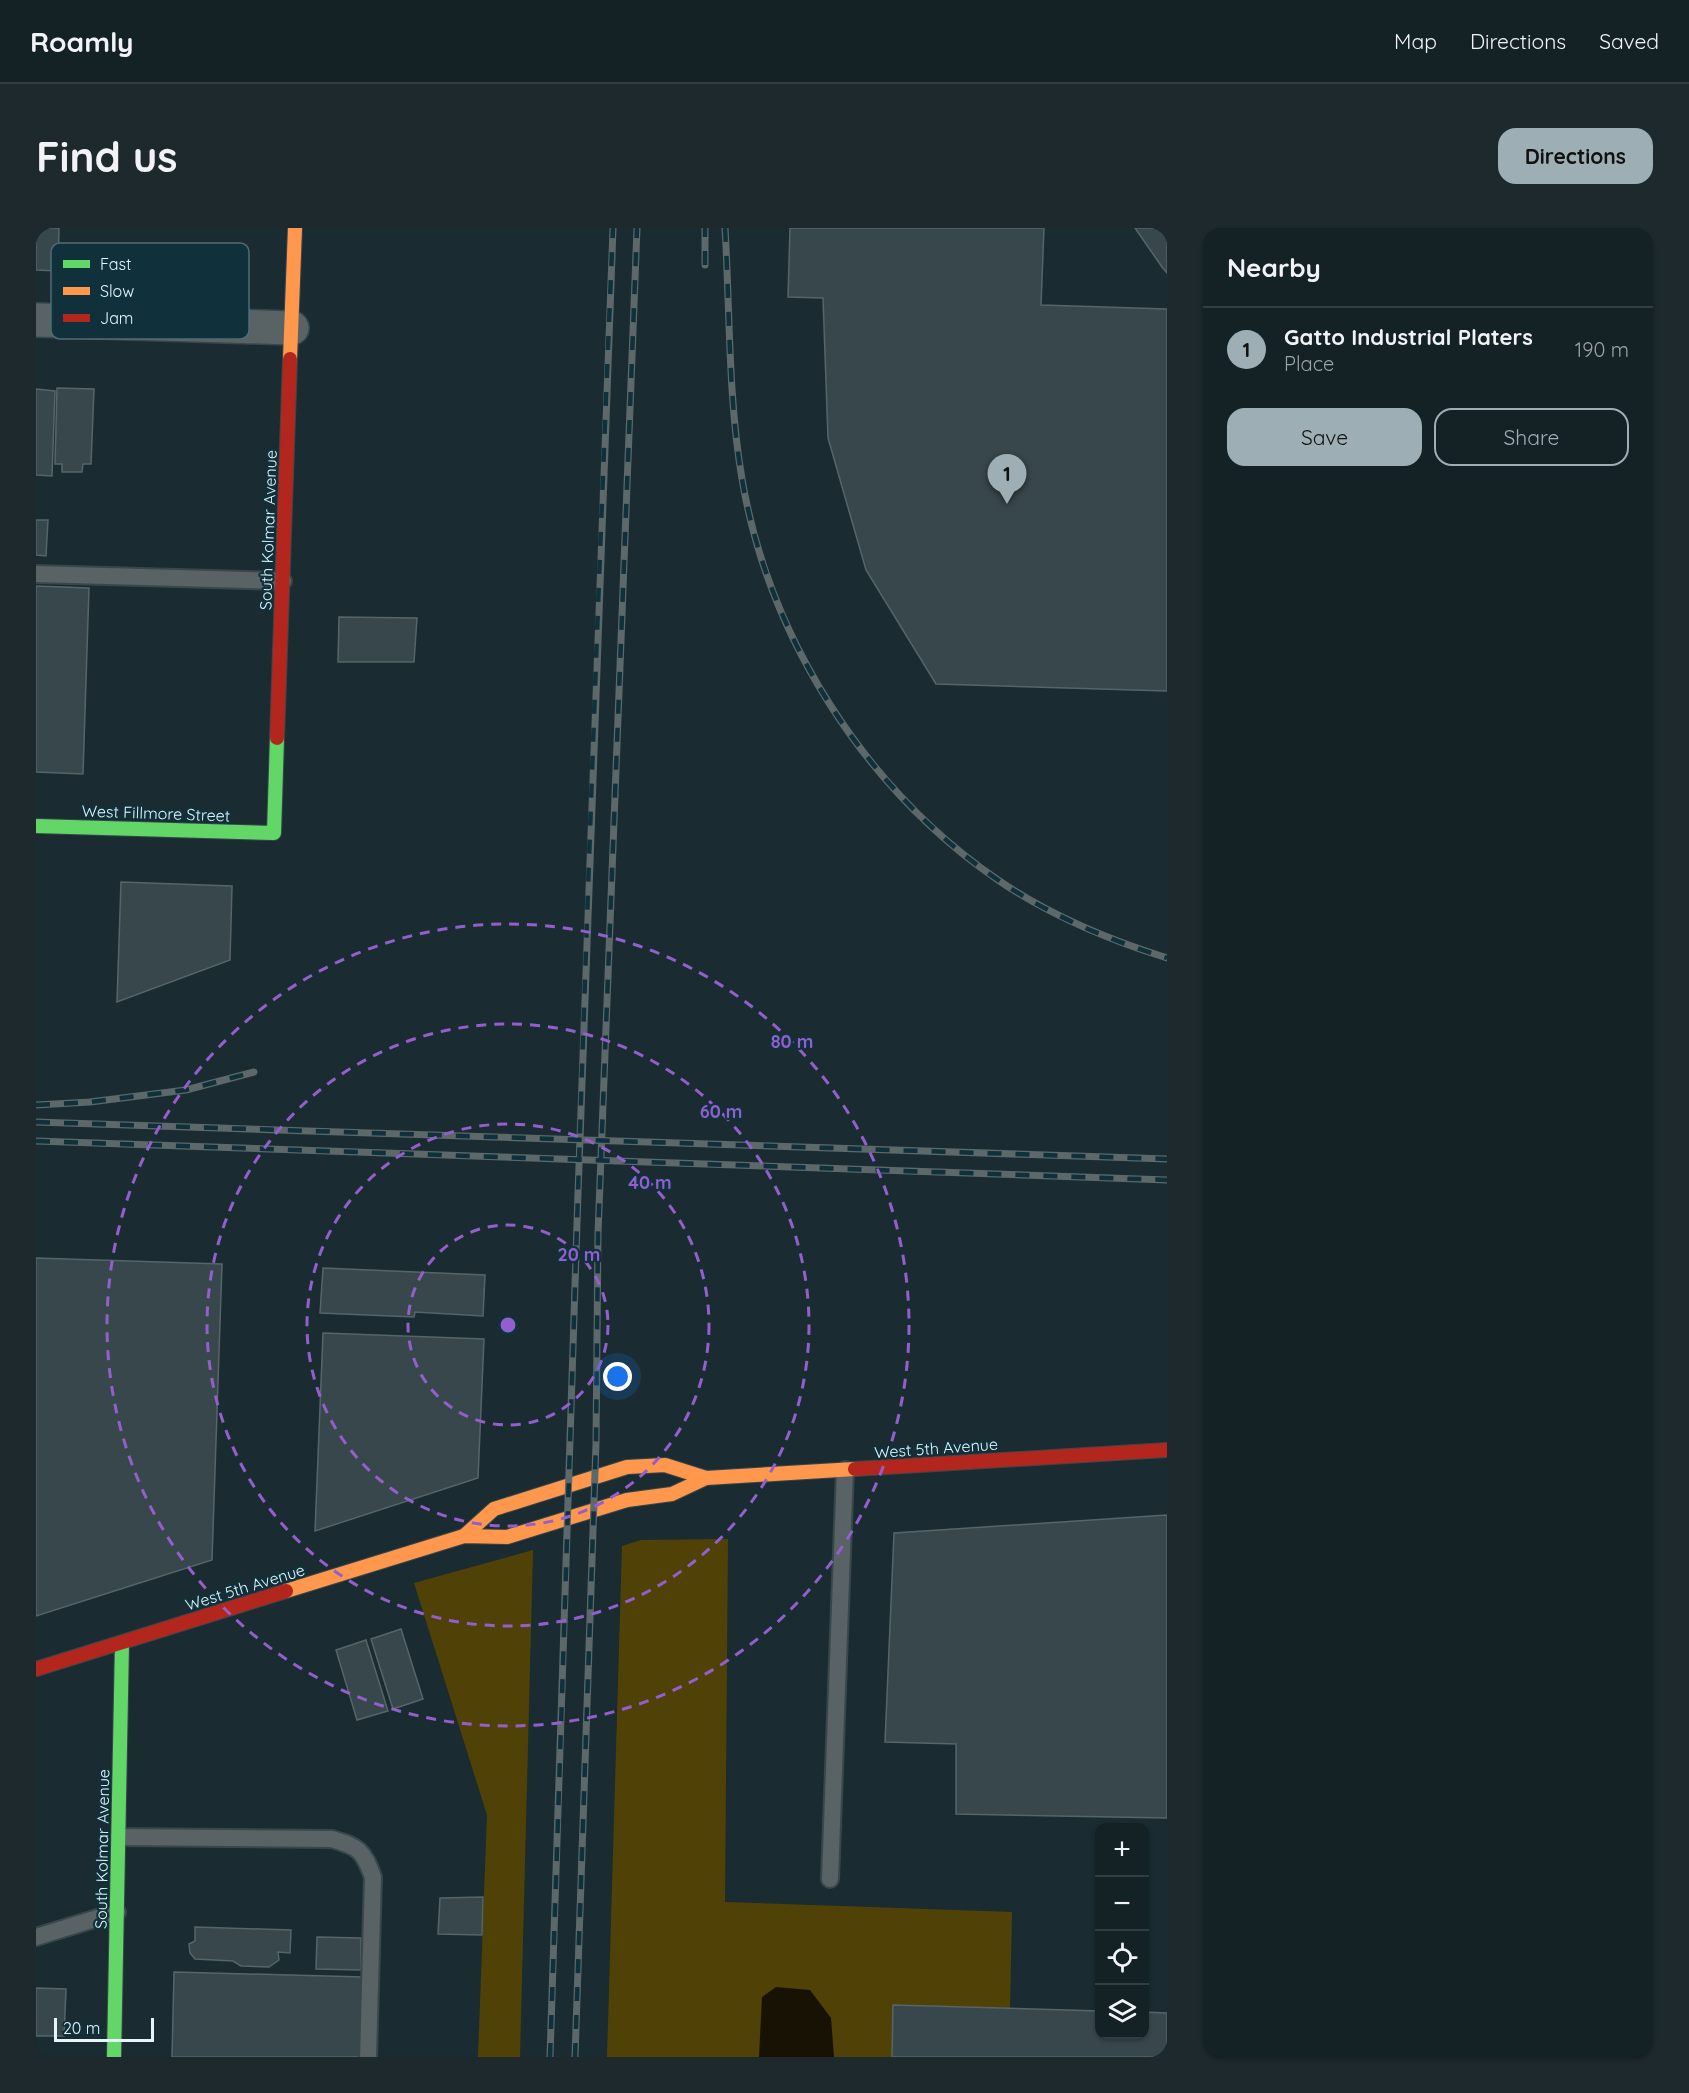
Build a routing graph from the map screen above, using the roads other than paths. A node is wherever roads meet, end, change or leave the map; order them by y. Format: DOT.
graph roads {
  1 [pos="295,228"];
  2 [pos="36,320"];
  3 [pos="51,320"];
  4 [pos="249,327"];
  5 [pos="292,328"];
  6 [pos="36,574"];
  7 [pos="283,581"];
  8 [pos="36,826"];
  9 [pos="274,833"];
  10 [pos="1167,1450"];
  11 [pos="845,1470"];
  12 [pos="706,1478"];
  13 [pos="464,1536"];
  14 [pos="122,1643"];
  15 [pos="36,1669"];
  16 [pos="119,1836"];
  17 [pos="830,1879"];
  18 [pos="117,1912"];
  19 [pos="36,1937"];
  20 [pos="114,2057"];
  21 [pos="368,2057"];
  1 -- 5 [label="street, South Kolmar Avenue"];
  2 -- 3 [label="street"];
  4 -- 5 [label="street"];
  5 -- 7 [label="street, South Kolmar Avenue"];
  6 -- 7 [label="lane"];
  7 -- 9 [label="street, South Kolmar Avenue"];
  8 -- 9 [label="street, West Fillmore Street"];
  10 -- 11 [label="street, West 5th Avenue"];
  11 -- 12 [label="street, West 5th Avenue"];
  11 -- 17 [label="lane"];
  12 -- 13 [label="street, West 5th Avenue"];
  12 -- 13 [label="street, West 5th Avenue"];
  13 -- 14 [label="street, West 5th Avenue"];
  14 -- 15 [label="street, West 5th Avenue"];
  14 -- 16 [label="street, South Kolmar Avenue"];
  16 -- 18 [label="street, South Kolmar Avenue"];
  16 -- 21 [label="lane"];
  18 -- 19 [label="lane"];
  18 -- 20 [label="street, South Kolmar Avenue"];
}
